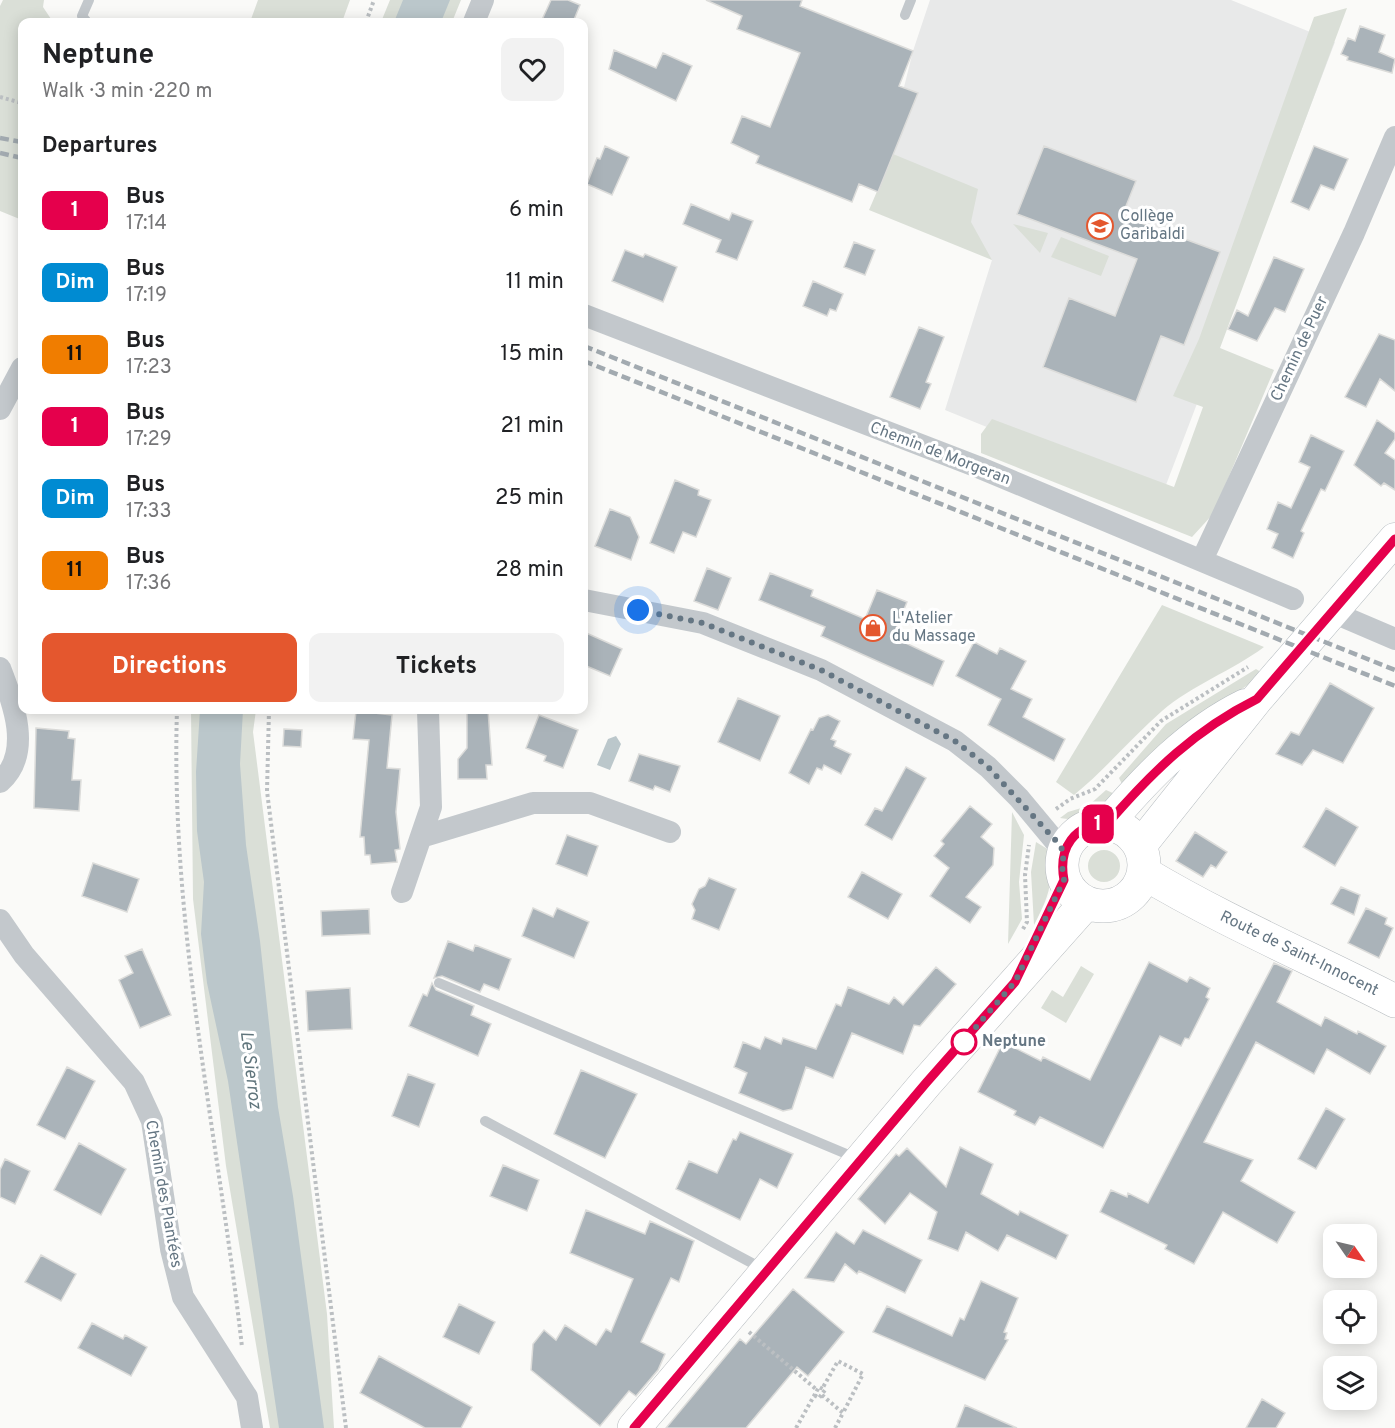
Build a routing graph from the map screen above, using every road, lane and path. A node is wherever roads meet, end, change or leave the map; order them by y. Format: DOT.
graph roads {
  1 [pos="88,0"];
  2 [pos="374,0"];
  3 [pos="483,0"];
  4 [pos="911,0"];
  5 [pos="905,15"];
  6 [pos="84,18"];
  7 [pos="367,18"];
  8 [pos="476,18"];
  9 [pos="0,97"];
  10 [pos="18,102"];
  11 [pos="1395,137"];
  12 [pos="588,317"];
  13 [pos="18,375"];
  14 [pos="0,409"];
  15 [pos="1395,539"];
  16 [pos="1202,560"];
  17 [pos="1293,599"];
  18 [pos="588,601"];
  19 [pos="1332,612"];
  20 [pos="1395,639"];
  21 [pos="0,668"];
  22 [pos="1257,699"];
  23 [pos="177,714"];
  24 [pos="269,714"];
  25 [pos="428,714"];
  26 [pos="0,782"];
  27 [pos="1108,823"];
  28 [pos="670,832"];
  29 [pos="421,837"];
  30 [pos="1072,867"];
  31 [pos="1138,872"];
  32 [pos="402,892"];
  33 [pos="0,920"];
  34 [pos="439,983"];
  35 [pos="1395,1001"];
  36 [pos="485,1121"];
  37 [pos="862,1161"];
  38 [pos="768,1272"];
  39 [pos="731,1316"];
  40 [pos="243,1356"];
  41 [pos="822,1389"];
  42 [pos="815,1393"];
  43 [pos="822,1395"];
  44 [pos="843,1413"];
  45 [pos="252,1428"];
  46 [pos="346,1428"];
  47 [pos="634,1428"];
  48 [pos="796,1428"];
  49 [pos="835,1428"];
  1 -- 6 [label="lane"];
  2 -- 7 [label="path"];
  3 -- 8 [label="street"];
  4 -- 5 [label="lane"];
  9 -- 10 [label="path"];
  11 -- 16 [label="street, Chemin de Puer"];
  12 -- 16 [label="street, Chemin de Morgeran"];
  13 -- 14 [label="street"];
  15 -- 19 [label="main road"];
  16 -- 17 [label="street, Chemin de Morgeran"];
  18 -- 30 [label="street"];
  19 -- 20 [label="street"];
  19 -- 22 [label="main road"];
  21 -- 26 [label="street"];
  22 -- 27 [label="main road"];
  22 -- 31 [label="main road"];
  23 -- 40 [label="path"];
  24 -- 46 [label="path"];
  25 -- 29 [label="street"];
  27 -- 30 [label="main road"];
  27 -- 31 [label="main road"];
  28 -- 29 [label="street"];
  29 -- 32 [label="street"];
  30 -- 31 [label="main road"];
  30 -- 37 [label="main road"];
  31 -- 35 [label="main road, Route de Saint-Innocent"];
  33 -- 45 [label="street, Chemin des Plantées"];
  34 -- 37 [label="lane"];
  36 -- 38 [label="lane"];
  37 -- 38 [label="main road"];
  38 -- 39 [label="main road"];
  39 -- 42 [label="path"];
  39 -- 47 [label="main road"];
  41 -- 42 [label="path"];
  41 -- 43 [label="path"];
  41 -- 44 [label="path"];
  42 -- 43 [label="path"];
  42 -- 48 [label="path"];
  43 -- 44 [label="path"];
  44 -- 49 [label="path"];
}
